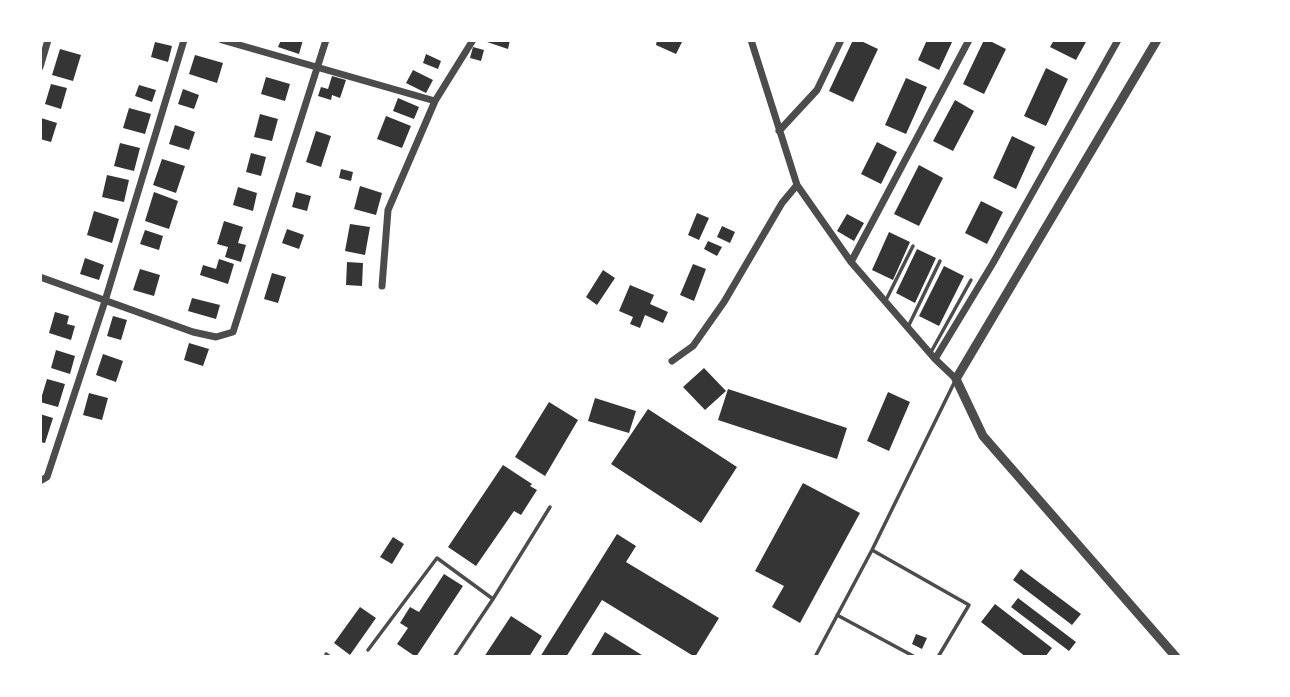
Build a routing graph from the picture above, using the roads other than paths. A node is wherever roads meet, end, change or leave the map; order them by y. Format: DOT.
graph roads {
  1 [pos="48,40"];
  2 [pos="184,40"];
  3 [pos="222,40"];
  4 [pos="326,40"];
  5 [pos="473,40"];
  6 [pos="751,40"];
  7 [pos="841,40"];
  8 [pos="969,40"];
  9 [pos="1118,40"];
  10 [pos="1157,40"];
  11 [pos="40,67"];
  12 [pos="317,67"];
  13 [pos="435,101"];
  14 [pos="779,131"];
  15 [pos="797,185"];
  16 [pos="913,246"];
  17 [pos="940,261"];
  18 [pos="851,262"];
  19 [pos="40,277"];
  20 [pos="971,280"];
  21 [pos="382,286"];
  22 [pos="105,301"];
  23 [pos="885,301"];
  24 [pos="908,327"];
  25 [pos="933,356"];
  26 [pos="672,360"];
  27 [pos="956,379"];
  28 [pos="44,479"];
  29 [pos="550,506"];
  30 [pos="872,550"];
  31 [pos="493,599"];
  32 [pos="837,615"];
  33 [pos="368,650"];
  34 [pos="454,657"];
  35 [pos="815,657"];
  36 [pos="915,657"];
  37 [pos="939,657"];
  38 [pos="1176,657"];
  1 -- 11 [label="street"];
  2 -- 22 [label="street"];
  3 -- 12 [label="street"];
  4 -- 12 [label="street"];
  5 -- 13 [label="street"];
  6 -- 14 [label="street"];
  7 -- 14 [label="street"];
  8 -- 18 [label="street"];
  9 -- 25 [label="street"];
  10 -- 27 [label="street"];
  12 -- 13 [label="street"];
  12 -- 22 [label="street"];
  13 -- 21 [label="street"];
  14 -- 15 [label="street"];
  15 -- 18 [label="street"];
  15 -- 26 [label="street"];
  16 -- 23 [label="lane"];
  17 -- 24 [label="lane"];
  18 -- 23 [label="street"];
  19 -- 22 [label="street"];
  20 -- 25 [label="lane"];
  22 -- 28 [label="street"];
  23 -- 24 [label="street"];
  24 -- 25 [label="street"];
  25 -- 27 [label="street"];
  27 -- 30 [label="lane"];
  27 -- 38 [label="street"];
  29 -- 31 [label="lane"];
  30 -- 32 [label="lane"];
  30 -- 37 [label="lane"];
  31 -- 33 [label="lane"];
  31 -- 34 [label="lane"];
  32 -- 35 [label="lane"];
  32 -- 36 [label="lane"];
}
